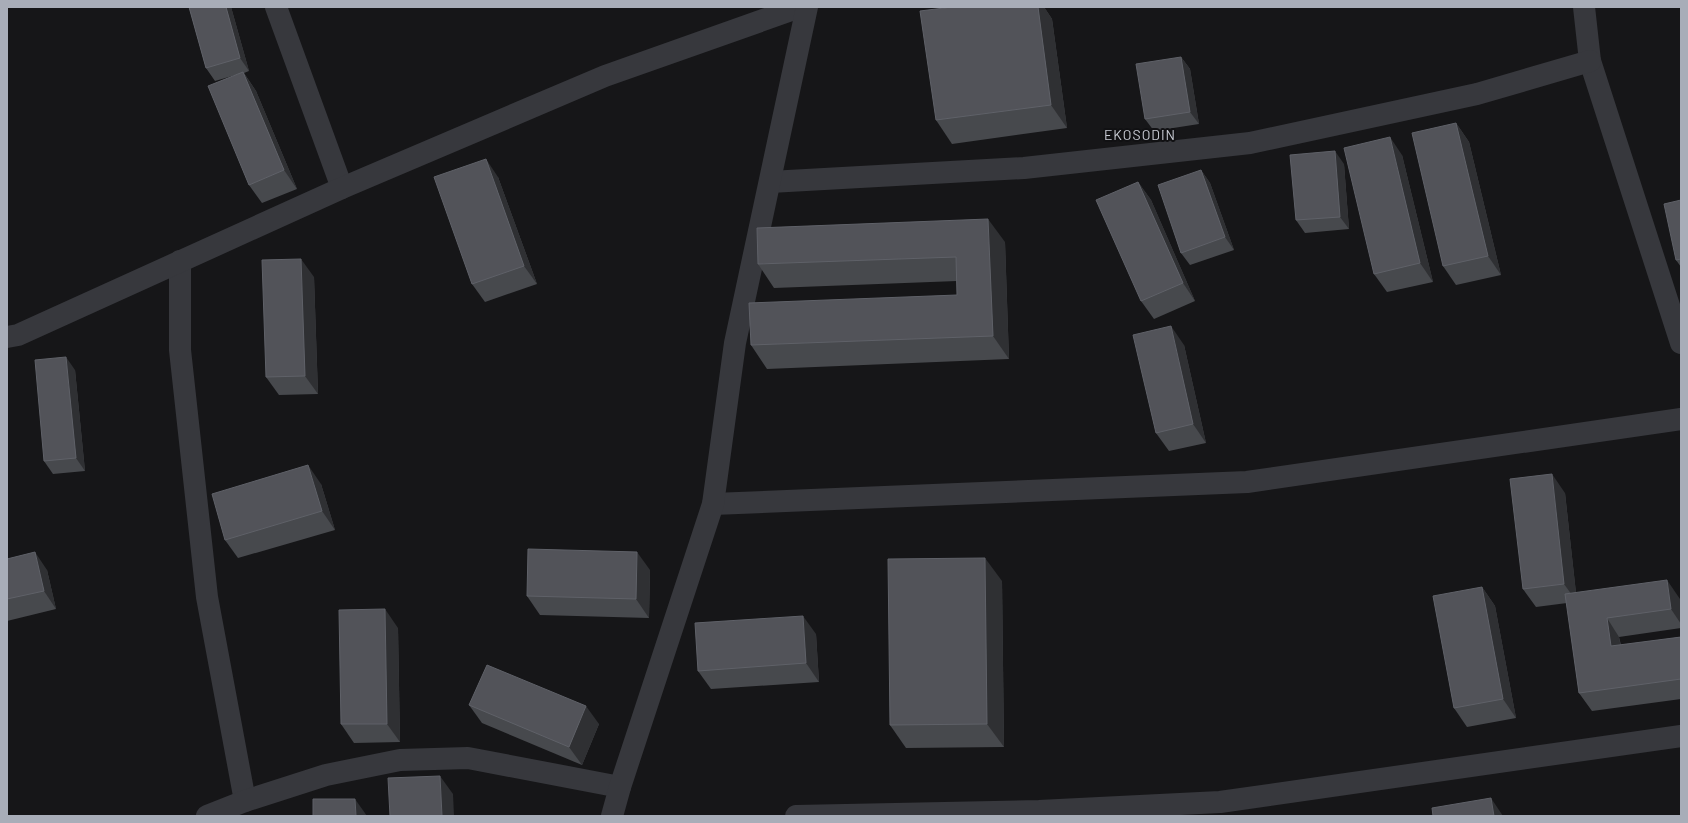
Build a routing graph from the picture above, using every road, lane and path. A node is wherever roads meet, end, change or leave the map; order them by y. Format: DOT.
graph roads {
  1 [pos="276,7"];
  2 [pos="800,7"];
  3 [pos="807,7"];
  4 [pos="1584,7"];
  5 [pos="1590,61"];
  6 [pos="770,182"];
  7 [pos="342,188"];
  8 [pos="180,261"];
  9 [pos="7,337"];
  10 [pos="1681,343"];
  11 [pos="1681,420"];
  12 [pos="713,504"];
  13 [pos="1681,736"];
  14 [pos="620,787"];
  15 [pos="244,801"];
  16 [pos="207,816"];
  17 [pos="612,816"];
  18 [pos="796,816"];
  1 -- 7 [label="street"];
  2 -- 7 [label="street"];
  3 -- 6 [label="street"];
  4 -- 5 [label="street"];
  5 -- 6 [label="street"];
  5 -- 10 [label="street"];
  6 -- 12 [label="street"];
  7 -- 8 [label="street"];
  8 -- 9 [label="street"];
  8 -- 15 [label="street"];
  11 -- 12 [label="street"];
  12 -- 14 [label="street"];
  13 -- 18 [label="street"];
  14 -- 15 [label="street"];
  14 -- 17 [label="street"];
  15 -- 16 [label="street"];
}
